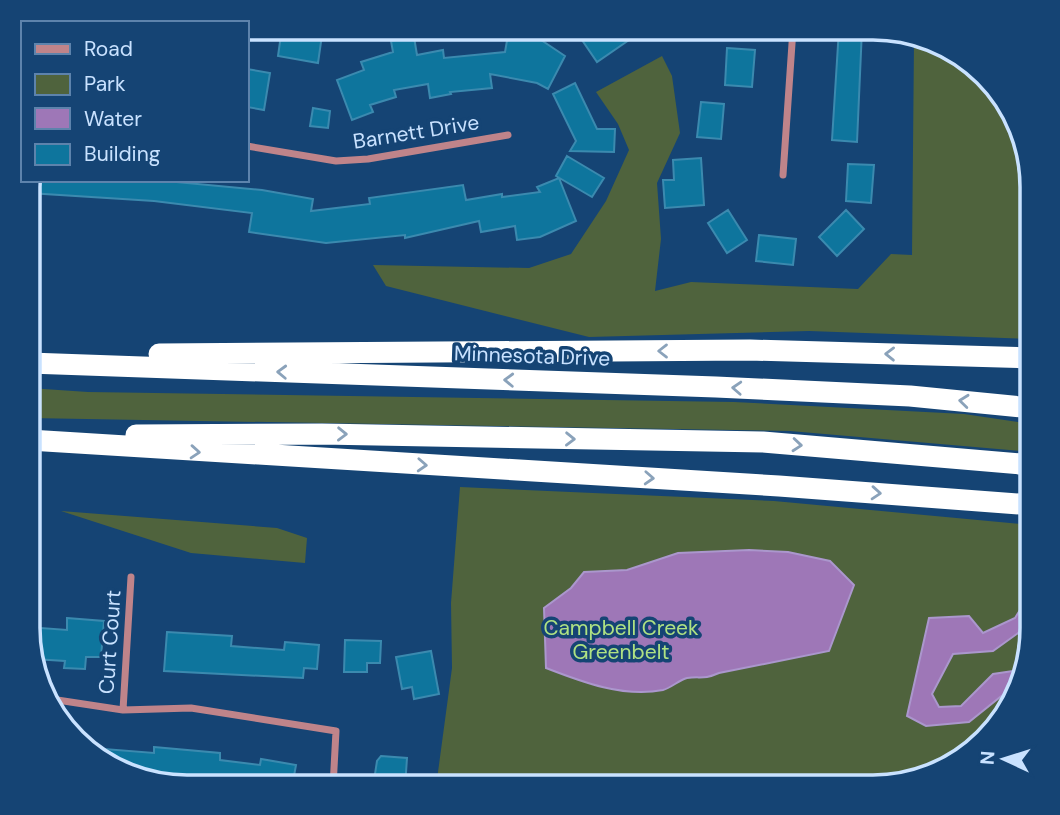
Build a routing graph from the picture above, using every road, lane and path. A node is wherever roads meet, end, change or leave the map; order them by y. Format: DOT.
graph roads {
  1 [pos="792,41"];
  2 [pos="508,135"];
  3 [pos="248,146"];
  4 [pos="783,175"];
  5 [pos="40,357"];
  6 [pos="1020,358"];
  7 [pos="40,363"];
  8 [pos="1020,407"];
  9 [pos="41,438"];
  10 [pos="41,439"];
  11 [pos="1019,464"];
  12 [pos="1019,504"];
  13 [pos="131,577"];
  14 [pos="60,700"];
  15 [pos="123,710"];
  16 [pos="334,774"];
  1 -- 4 [label="street"];
  2 -- 3 [label="street, Barnett Drive"];
  6 -- 5 [label="highway, one-way"];
  8 -- 7 [label="highway, Minnesota Drive, one-way"];
  9 -- 11 [label="highway, one-way"];
  10 -- 12 [label="highway, one-way"];
  13 -- 15 [label="street, Curt Court"];
  14 -- 15 [label="street"];
  15 -- 16 [label="street"];
}
